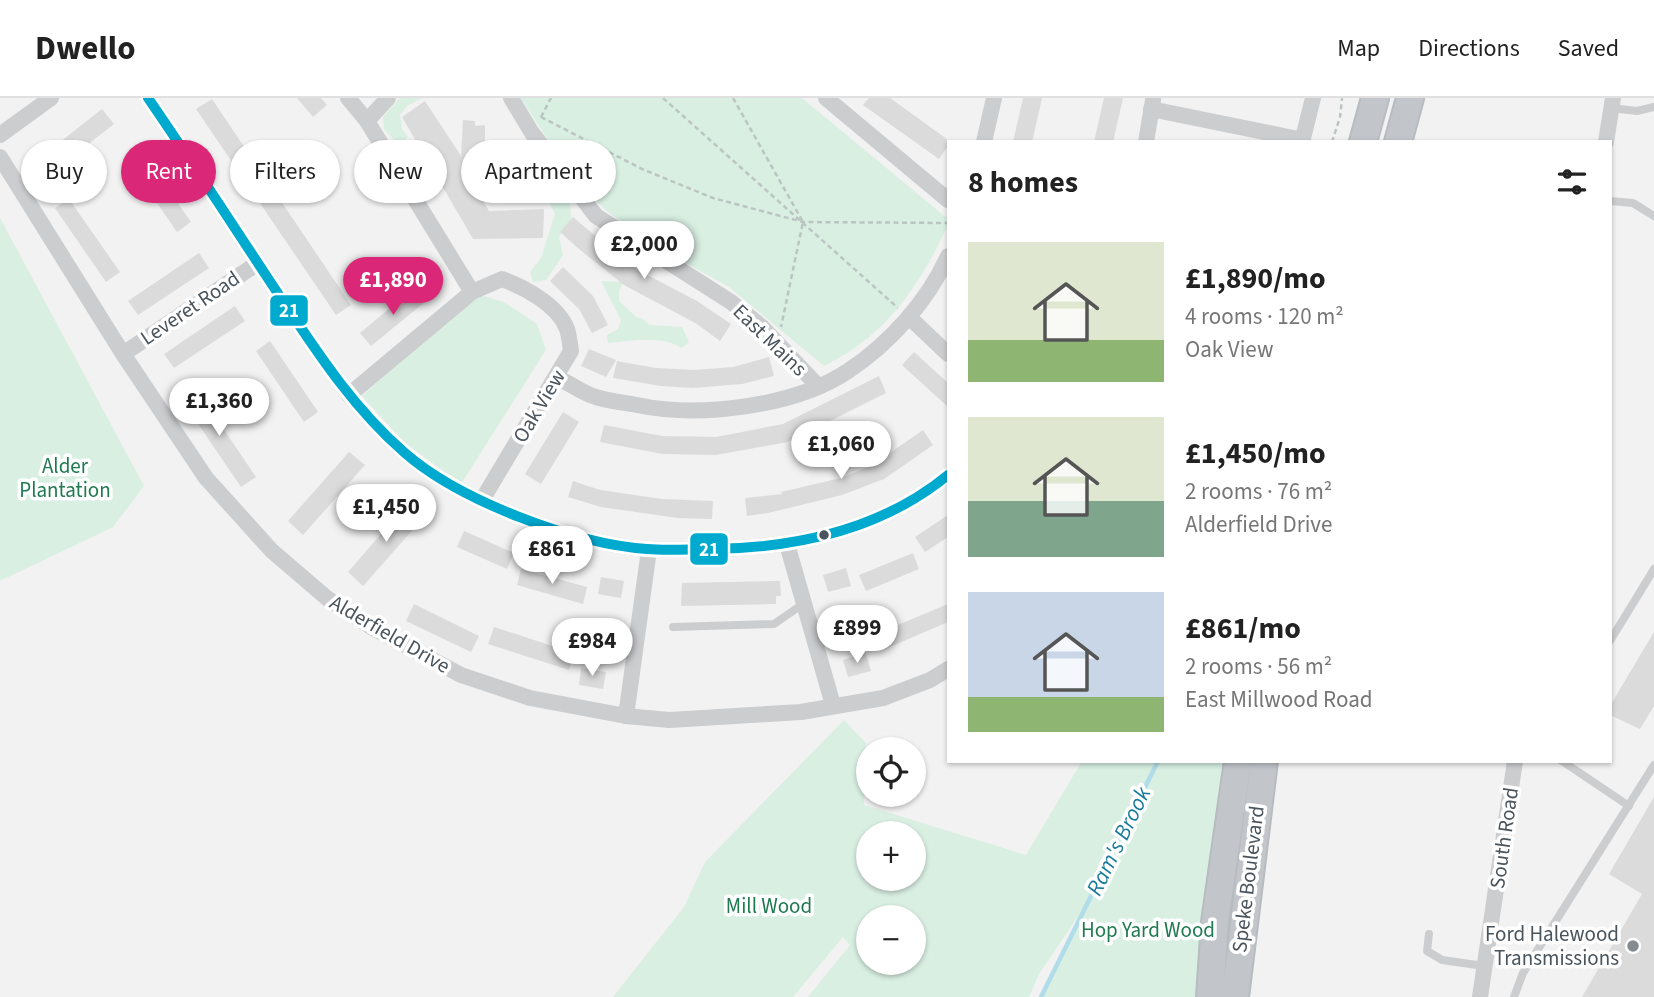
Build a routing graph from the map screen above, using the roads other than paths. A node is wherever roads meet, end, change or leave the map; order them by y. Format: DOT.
graph roads {
  1 [pos="51,98"];
  2 [pos="148,98"];
  3 [pos="348,98"];
  4 [pos="388,98"];
  5 [pos="511,98"];
  6 [pos="826,98"];
  7 [pos="994,98"];
  8 [pos="1313,98"];
  9 [pos="1375,98"];
  10 [pos="1410,98"];
  11 [pos="1153,103"];
  12 [pos="1612,103"];
  13 [pos="1654,107"];
  14 [pos="367,121"];
  15 [pos="0,135"];
  16 [pos="984,140"];
  17 [pos="1146,140"];
  18 [pos="1298,140"];
  19 [pos="1302,140"];
  20 [pos="1364,140"];
  21 [pos="1399,140"];
  22 [pos="1606,140"];
  23 [pos="0,157"];
  24 [pos="947,199"];
  25 [pos="1612,201"];
  26 [pos="1654,216"];
  27 [pos="947,258"];
  28 [pos="257,262"];
  29 [pos="472,292"];
  30 [pos="909,317"];
  31 [pos="947,353"];
  32 [pos="123,354"];
  33 [pos="557,377"];
  34 [pos="818,386"];
  35 [pos="349,395"];
  36 [pos="947,476"];
  37 [pos="482,500"];
  38 [pos="787,544"];
  39 [pos="649,550"];
  40 [pos="1654,569"];
  41 [pos="803,604"];
  42 [pos="673,627"];
  43 [pos="1612,638"];
  44 [pos="947,670"];
  45 [pos="832,705"];
  46 [pos="626,716"];
  47 [pos="1238,763"];
  48 [pos="1264,763"];
  49 [pos="1515,763"];
  50 [pos="1565,763"];
  51 [pos="1654,765"];
  52 [pos="1629,806"];
  53 [pos="1429,934"];
  54 [pos="1485,966"];
  55 [pos="1210,997"];
  56 [pos="1235,997"];
  57 [pos="1480,997"];
  58 [pos="1514,997"];
  1 -- 15 [label="street"];
  2 -- 28 [label="street"];
  3 -- 14 [label="street"];
  4 -- 14 [label="street"];
  5 -- 34 [label="street, East Mains"];
  6 -- 24 [label="street"];
  7 -- 16 [label="street"];
  8 -- 19 [label="street"];
  9 -- 20 [label="highway"];
  10 -- 21 [label="highway"];
  11 -- 17 [label="street"];
  11 -- 18 [label="street"];
  12 -- 13 [label="lane"];
  12 -- 22 [label="street"];
  14 -- 29 [label="street"];
  23 -- 32 [label="street, Alderfield Drive"];
  25 -- 26 [label="lane"];
  27 -- 30 [label="street"];
  28 -- 32 [label="street, Leveret Road"];
  28 -- 35 [label="street"];
  29 -- 33 [label="street, Oak View"];
  29 -- 35 [label="street, Oak View"];
  30 -- 31 [label="street"];
  30 -- 34 [label="street"];
  32 -- 46 [label="street, Alderfield Drive"];
  33 -- 34 [label="street"];
  33 -- 37 [label="street, Oak View"];
  35 -- 37 [label="street"];
  36 -- 38 [label="street"];
  37 -- 39 [label="street"];
  38 -- 39 [label="street"];
  38 -- 41 [label="street"];
  39 -- 46 [label="street"];
  40 -- 43 [label="lane"];
  41 -- 42 [label="lane"];
  41 -- 45 [label="street"];
  44 -- 45 [label="street, Alderfield Drive"];
  45 -- 46 [label="street, Alderfield Drive"];
  47 -- 55 [label="highway, Speke Boulevard"];
  48 -- 56 [label="highway, Speke Boulevard"];
  49 -- 54 [label="street, South Road"];
  50 -- 52 [label="lane"];
  51 -- 52 [label="lane"];
  52 -- 58 [label="lane"];
  53 -- 54 [label="lane"];
  54 -- 57 [label="street, South Road"];
}
